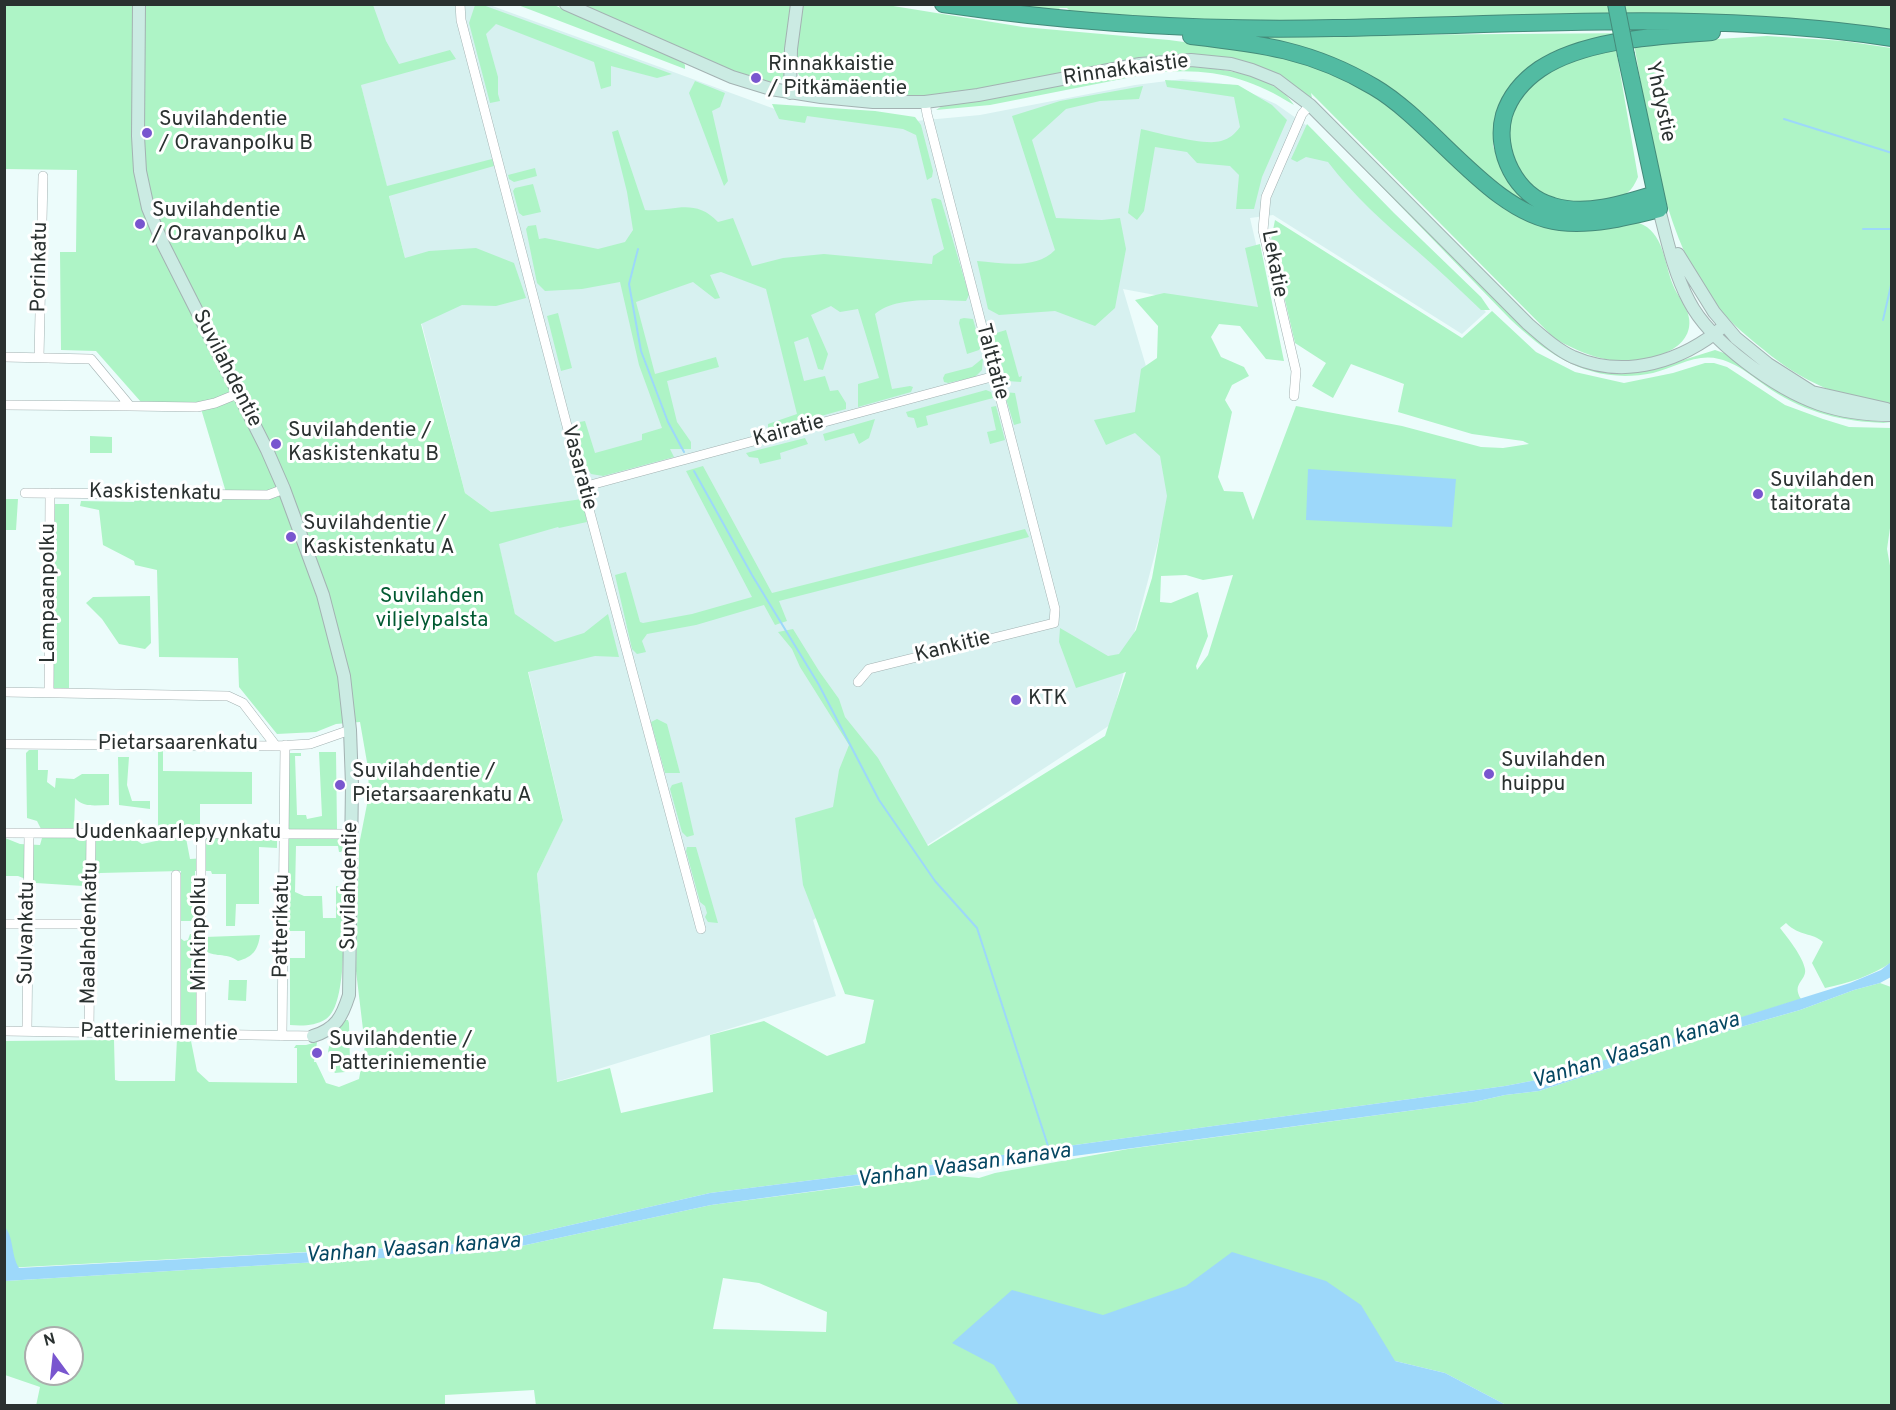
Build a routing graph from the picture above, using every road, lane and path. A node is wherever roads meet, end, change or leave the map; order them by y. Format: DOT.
graph roads {
  1 [pos="139,4"];
  2 [pos="460,4"];
  3 [pos="566,4"];
  4 [pos="797,4"];
  5 [pos="943,4"];
  6 [pos="1616,4"];
  7 [pos="1166,26"];
  8 [pos="1790,27"];
  9 [pos="1892,38"];
  10 [pos="790,93"];
  11 [pos="925,102"];
  12 [pos="1310,105"];
  13 [pos="43,176"];
  14 [pos="1657,202"];
  15 [pos="1724,326"];
  16 [pos="1714,334"];
  17 [pos="4,357"];
  18 [pos="39,357"];
  19 [pos="995,376"];
  20 [pos="237,394"];
  21 [pos="1294,396"];
  22 [pos="4,405"];
  23 [pos="130,406"];
  24 [pos="1892,413"];
  25 [pos="583,487"];
  26 [pos="284,489"];
  27 [pos="25,493"];
  28 [pos="50,493"];
  29 [pos="1054,623"];
  30 [pos="858,682"];
  31 [pos="4,692"];
  32 [pos="49,692"];
  33 [pos="350,730"];
  34 [pos="4,744"];
  35 [pos="280,745"];
  36 [pos="4,833"];
  37 [pos="92,833"];
  38 [pos="201,833"];
  39 [pos="285,833"];
  40 [pos="29,834"];
  41 [pos="352,834"];
  42 [pos="176,875"];
  43 [pos="4,924"];
  44 [pos="91,924"];
  45 [pos="27,925"];
  46 [pos="701,929"];
  47 [pos="4,1031"];
  48 [pos="27,1031"];
  49 [pos="89,1032"];
  50 [pos="176,1034"];
  51 [pos="201,1035"];
  52 [pos="282,1036"];
  53 [pos="313,1036"];
  1 -- 20 [label="street, Suvilahdentie"];
  2 -- 25 [label="street, Vasaratie"];
  3 -- 10 [label="street, Rinnakkaistie"];
  4 -- 10 [label="street"];
  5 -- 7 [label="highway"];
  6 -- 14 [label="highway, Yhdystie, bridge"];
  7 -- 8 [label="highway"];
  7 -- 14 [label="highway"];
  8 -- 9 [label="highway"];
  8 -- 14 [label="highway"];
  10 -- 11 [label="street, Rinnakkaistie"];
  11 -- 12 [label="street, Rinnakkaistie"];
  11 -- 19 [label="street, Talttatie"];
  12 -- 16 [label="street, Rinnakkaistie"];
  12 -- 21 [label="street, Lekatie"];
  13 -- 18 [label="street, Porinkatu"];
  14 -- 15 [label="street"];
  14 -- 16 [label="street"];
  15 -- 16 [label="street, Rinnakkaistie"];
  15 -- 24 [label="street"];
  16 -- 24 [label="street"];
  17 -- 18 [label="street"];
  18 -- 23 [label="street"];
  19 -- 25 [label="street, Kairatie"];
  19 -- 29 [label="street, Talttatie"];
  20 -- 23 [label="street"];
  20 -- 26 [label="street, Suvilahdentie"];
  22 -- 23 [label="street"];
  25 -- 46 [label="street, Vasaratie"];
  26 -- 28 [label="street, Kaskistenkatu"];
  26 -- 33 [label="street, Suvilahdentie"];
  27 -- 28 [label="street, Kaskistenkatu"];
  28 -- 32 [label="street, Lampaanpolku"];
  29 -- 30 [label="street, Kankitie"];
  31 -- 32 [label="street"];
  32 -- 35 [label="street"];
  33 -- 35 [label="street, Pietarsaarenkatu"];
  33 -- 41 [label="street, Suvilahdentie"];
  34 -- 35 [label="street, Pietarsaarenkatu"];
  35 -- 39 [label="street, Patterikatu"];
  36 -- 40 [label="street, Uudenkaarlepyynkatu"];
  37 -- 38 [label="street, Uudenkaarlepyynkatu"];
  37 -- 40 [label="street, Uudenkaarlepyynkatu"];
  37 -- 44 [label="street, Maalahdenkatu"];
  38 -- 39 [label="street, Uudenkaarlepyynkatu"];
  38 -- 51 [label="street, Minkinpolku"];
  39 -- 41 [label="street, Uudenkaarlepyynkatu"];
  39 -- 52 [label="street, Patterikatu"];
  40 -- 45 [label="street, Sulvankatu"];
  41 -- 53 [label="street, Suvilahdentie"];
  42 -- 50 [label="street"];
  43 -- 45 [label="street"];
  44 -- 45 [label="street"];
  44 -- 49 [label="street, Maalahdenkatu"];
  45 -- 48 [label="street, Sulvankatu"];
  47 -- 48 [label="street, Patteriniementie"];
  48 -- 49 [label="street, Patteriniementie"];
  49 -- 50 [label="street, Patteriniementie"];
  50 -- 51 [label="street, Patteriniementie"];
  51 -- 52 [label="street, Patteriniementie"];
  52 -- 53 [label="street, Patteriniementie"];
}
